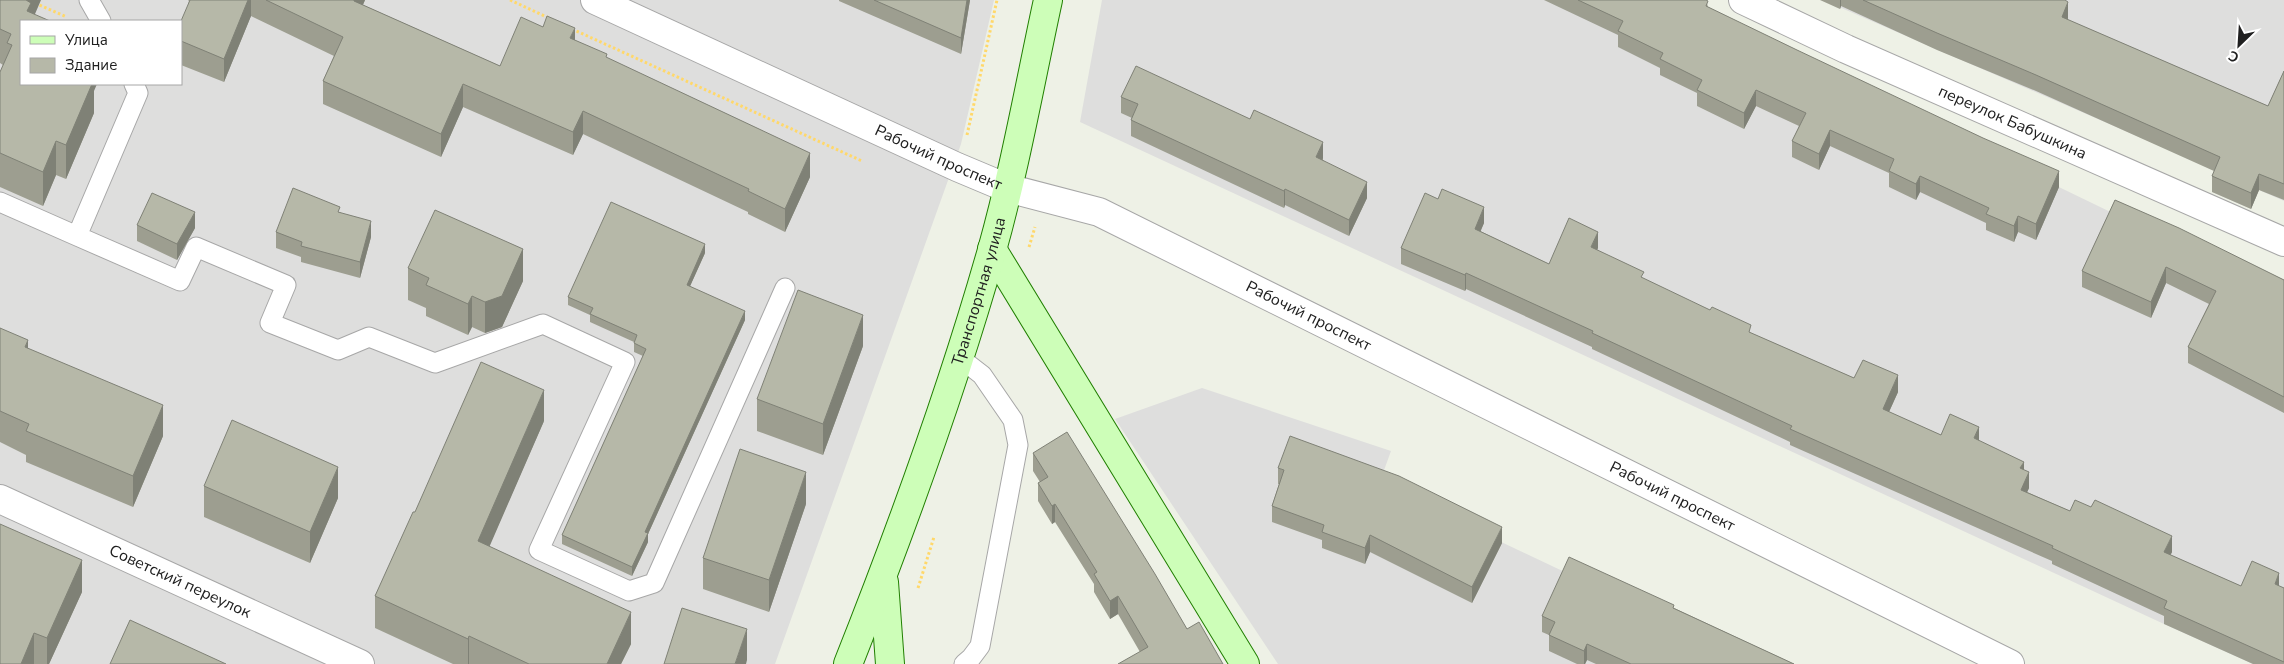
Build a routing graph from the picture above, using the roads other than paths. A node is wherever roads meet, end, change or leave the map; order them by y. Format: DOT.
graph roads {
  1 [pos="90,0"];
  2 [pos="594,0"];
  3 [pos="1048,0"];
  4 [pos="1743,0"];
  5 [pos="100,20"];
  6 [pos="134,85"];
  7 [pos="1007,188"];
  8 [pos="0,202"];
  9 [pos="77,236"];
  10 [pos="2284,242"];
  11 [pos="992,249"];
  12 [pos="785,288"];
  13 [pos="960,358"];
  14 [pos="0,499"];
  15 [pos="883,576"];
  16 [pos="360,664"];
  17 [pos="848,664"];
  18 [pos="890,664"];
  19 [pos="964,664"];
  20 [pos="1244,664"];
  21 [pos="2010,664"];
  1 -- 5 [label="lane"];
  2 -- 7 [label="street, Рабочий проспект"];
  3 -- 7 [label="main road, Транспортная улица"];
  4 -- 10 [label="street, переулок Бабушкина"];
  6 -- 9 [label="lane"];
  7 -- 11 [label="main road, Транспортная улица"];
  7 -- 21 [label="street, Рабочий проспект"];
  8 -- 9 [label="lane"];
  9 -- 12 [label="lane"];
  11 -- 13 [label="main road, Транспортная улица"];
  11 -- 20 [label="main road"];
  13 -- 15 [label="main road, Транспортная улица"];
  13 -- 19 [label="lane"];
  14 -- 16 [label="street, Советский переулок"];
  15 -- 17 [label="main road, Транспортная улица"];
  15 -- 18 [label="main road, Транспортная улица"];
}
